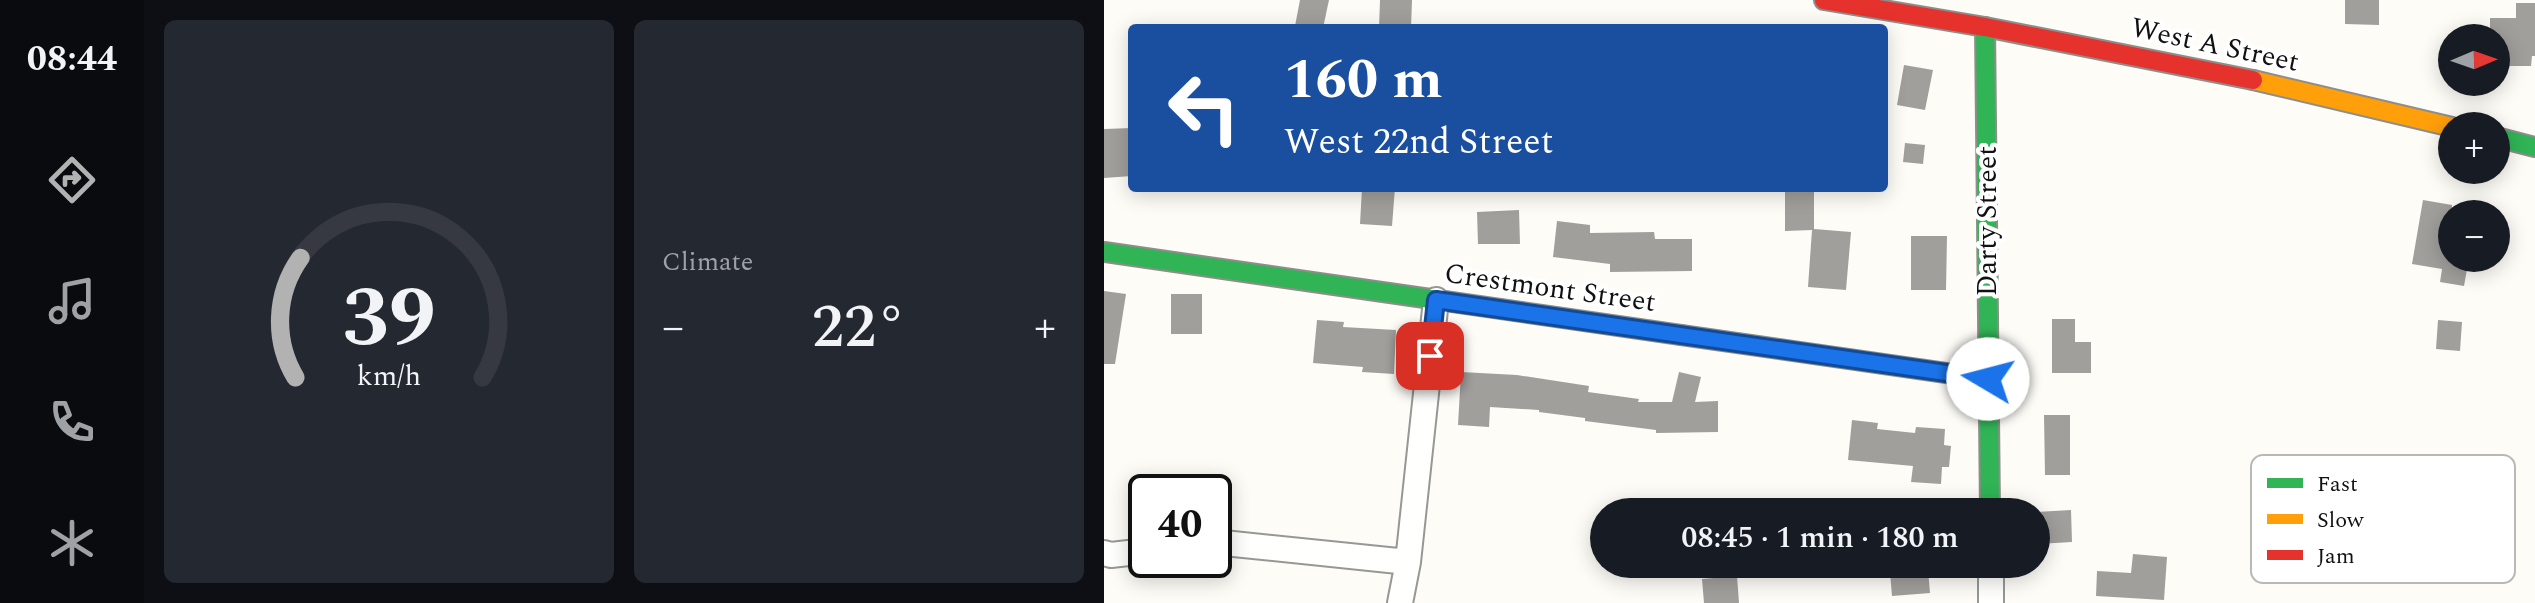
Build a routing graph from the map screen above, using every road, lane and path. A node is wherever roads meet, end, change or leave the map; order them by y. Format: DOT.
graph roads {
  1 [pos="1824,0"];
  2 [pos="1985,27"];
  3 [pos="2438,124"];
  4 [pos="2510,141"];
  5 [pos="2535,147"];
  6 [pos="1104,252"];
  7 [pos="1436,300"];
  8 [pos="1988,379"];
  9 [pos="1990,498"];
  10 [pos="1232,544"];
  11 [pos="1104,553"];
  12 [pos="1128,553"];
  13 [pos="1408,562"];
  14 [pos="1991,578"];
  15 [pos="1400,603"];
  16 [pos="1991,603"];
  1 -- 2 [label="street, West A Street"];
  2 -- 3 [label="street, West A Street"];
  2 -- 8 [label="street, Darty Street"];
  4 -- 5 [label="street"];
  6 -- 7 [label="street, Crestmont Street"];
  7 -- 8 [label="street, Crestmont Street"];
  7 -- 13 [label="street"];
  8 -- 9 [label="street, Darty Street"];
  10 -- 13 [label="street"];
  11 -- 12 [label="street"];
  13 -- 15 [label="street"];
  14 -- 16 [label="street"];
}
